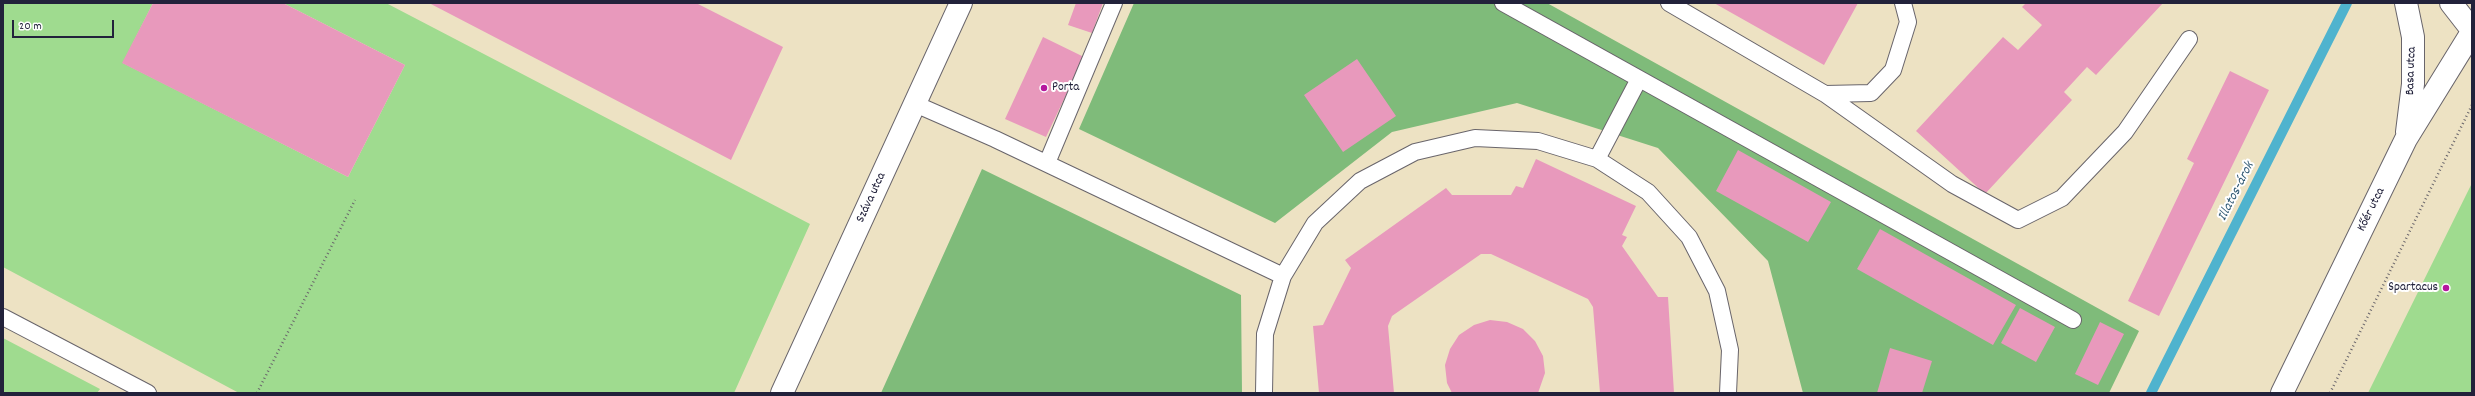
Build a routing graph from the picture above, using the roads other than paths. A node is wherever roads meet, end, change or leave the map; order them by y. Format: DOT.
graph roads {
  1 [pos="961,3"];
  2 [pos="1114,3"];
  3 [pos="1503,3"];
  4 [pos="1669,3"];
  5 [pos="1903,3"];
  6 [pos="2406,3"];
  7 [pos="2451,3"];
  8 [pos="2472,31"];
  9 [pos="2189,39"];
  10 [pos="1639,79"];
  11 [pos="1825,94"];
  12 [pos="915,104"];
  13 [pos="2406,139"];
  14 [pos="1597,160"];
  15 [pos="1047,164"];
  16 [pos="1283,276"];
  17 [pos="3,317"];
  18 [pos="2073,320"];
  19 [pos="148,393"];
  20 [pos="782,393"];
  21 [pos="1264,393"];
  22 [pos="1728,393"];
  23 [pos="2282,393"];
  1 -- 12 [label="street, Száva utca"];
  2 -- 15 [label="lane"];
  3 -- 10 [label="lane"];
  4 -- 11 [label="lane"];
  5 -- 11 [label="lane"];
  6 -- 13 [label="street, Basa utca"];
  7 -- 8 [label="street"];
  8 -- 13 [label="street, Kőér utca"];
  9 -- 11 [label="lane"];
  10 -- 14 [label="lane"];
  10 -- 18 [label="lane"];
  12 -- 15 [label="lane"];
  12 -- 20 [label="street, Száva utca"];
  13 -- 23 [label="street, Kőér utca"];
  14 -- 16 [label="lane"];
  14 -- 22 [label="lane"];
  15 -- 16 [label="lane"];
  16 -- 21 [label="lane"];
  17 -- 19 [label="lane"];
}
